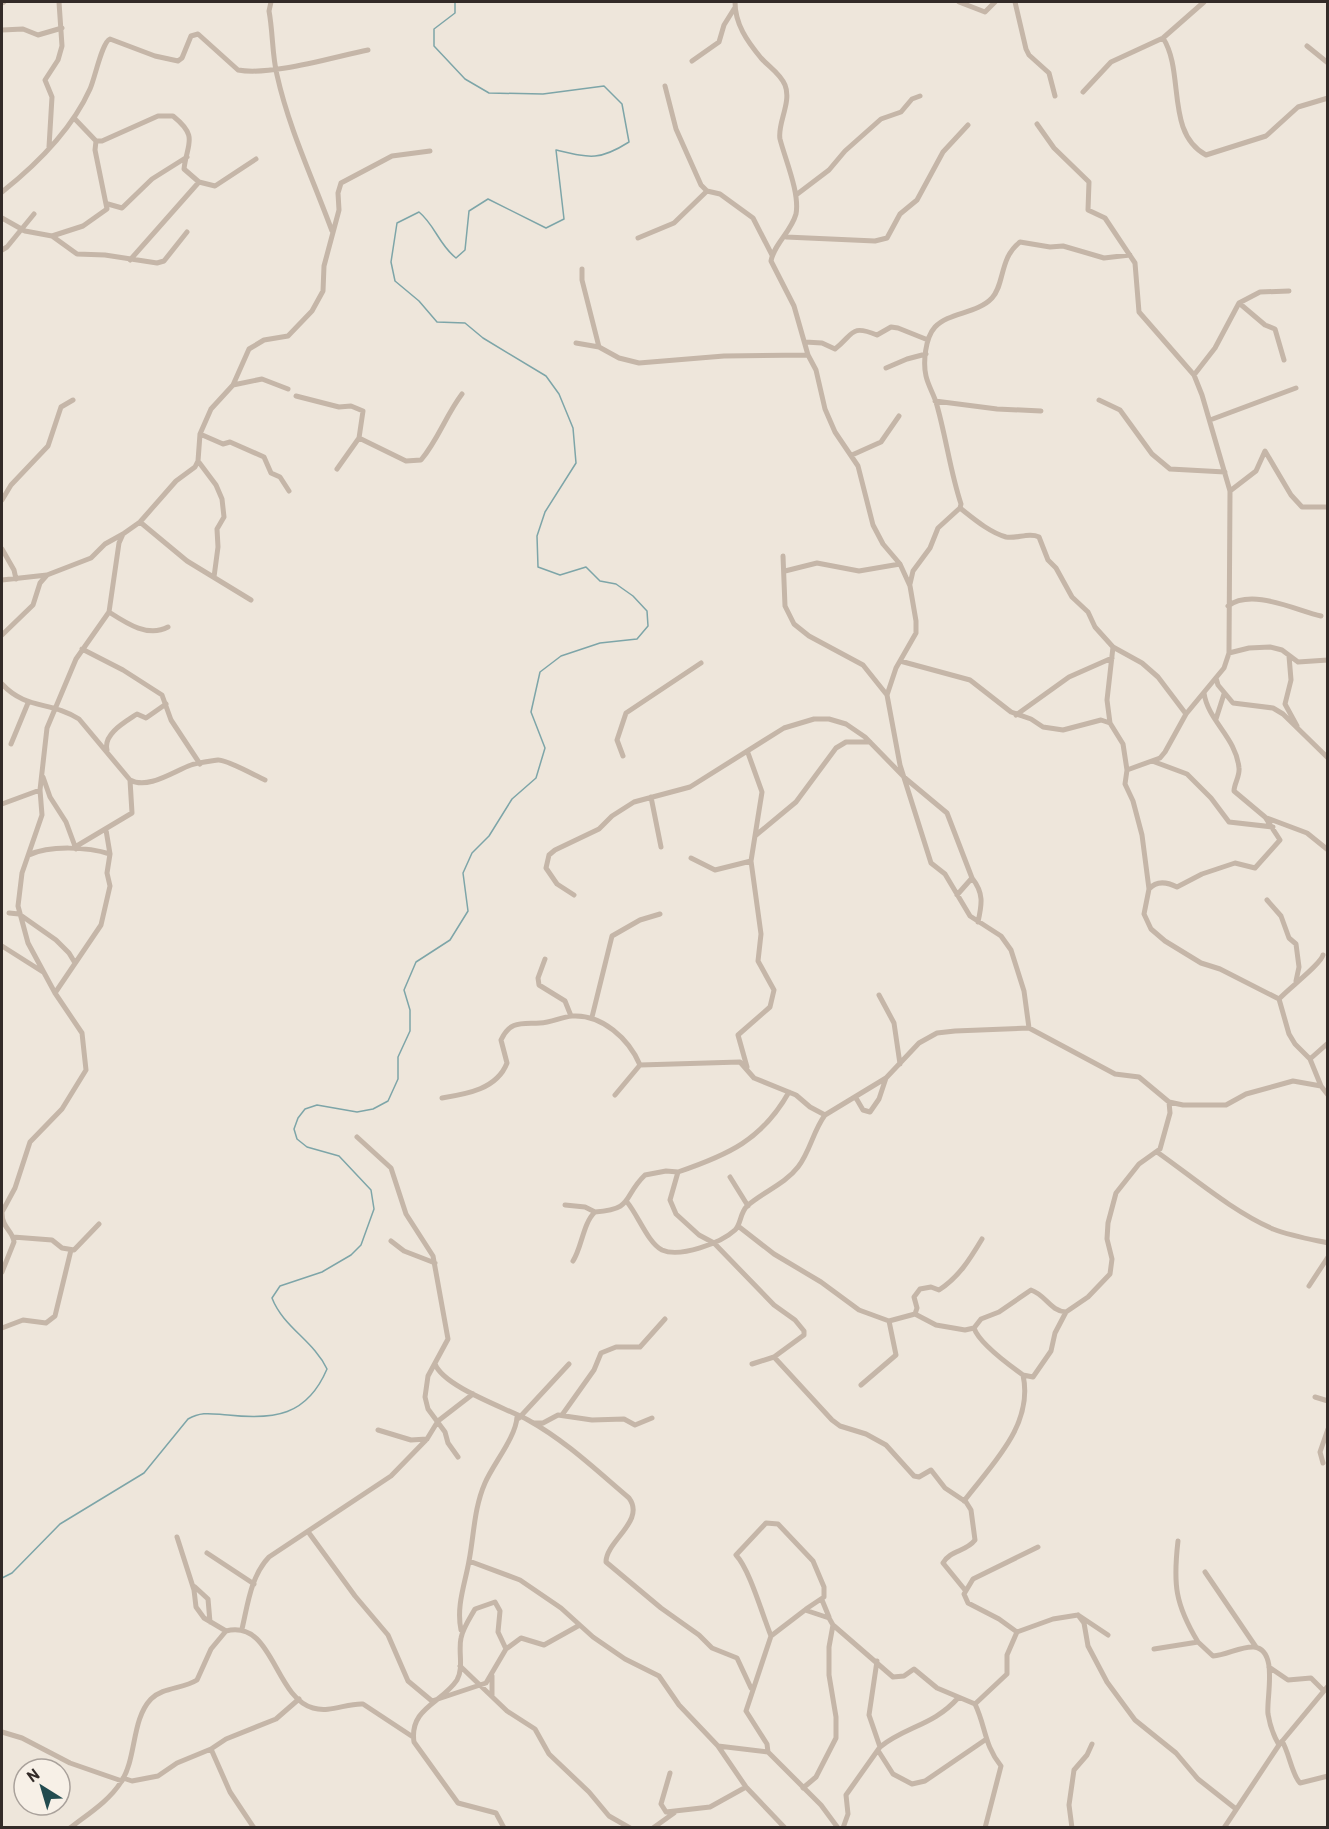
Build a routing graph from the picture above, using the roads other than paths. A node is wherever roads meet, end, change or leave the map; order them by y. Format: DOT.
graph roads {
  1 [pos="59,2"];
  2 [pos="272,2"];
  3 [pos="959,2"];
  4 [pos="994,2"];
  5 [pos="1015,2"];
  6 [pos="1204,2"];
  7 [pos="735,5"];
  8 [pos="62,28"];
  9 [pos="2,30"];
  10 [pos="1163,38"];
  11 [pos="1307,46"];
  12 [pos="368,50"];
  13 [pos="692,61"];
  14 [pos="1328,63"];
  15 [pos="276,68"];
  16 [pos="665,86"];
  17 [pos="1083,92"];
  18 [pos="920,96"];
  19 [pos="1055,96"];
  20 [pos="1327,99"];
  21 [pos="74,118"];
  22 [pos="1037,124"];
  23 [pos="968,125"];
  24 [pos="96,141"];
  25 [pos="49,147"];
  26 [pos="430,151"];
  27 [pos="189,156"];
  28 [pos="256,159"];
  29 [pos="198,182"];
  30 [pos="707,191"];
  31 [pos="2,192"];
  32 [pos="796,195"];
  33 [pos="108,204"];
  34 [pos="34,214"];
  35 [pos="2,218"];
  36 [pos="22,228"];
  37 [pos="187,232"];
  38 [pos="332,232"];
  39 [pos="51,236"];
  40 [pos="786,237"];
  41 [pos="638,238"];
  42 [pos="2,250"];
  43 [pos="772,255"];
  44 [pos="1130,255"];
  45 [pos="130,260"];
  46 [pos="582,269"];
  47 [pos="1289,291"];
  48 [pos="1239,303"];
  49 [pos="928,340"];
  50 [pos="805,342"];
  51 [pos="576,343"];
  52 [pos="599,346"];
  53 [pos="926,354"];
  54 [pos="808,356"];
  55 [pos="1284,360"];
  56 [pos="886,368"];
  57 [pos="1194,375"];
  58 [pos="233,385"];
  59 [pos="1296,388"];
  60 [pos="288,389"];
  61 [pos="462,394"];
  62 [pos="296,396"];
  63 [pos="73,400"];
  64 [pos="935,400"];
  65 [pos="1099,400"];
  66 [pos="1041,411"];
  67 [pos="898,416"];
  68 [pos="1210,420"];
  69 [pos="200,434"];
  70 [pos="359,438"];
  71 [pos="852,455"];
  72 [pos="198,461"];
  73 [pos="337,469"];
  74 [pos="1225,472"];
  75 [pos="289,491"];
  76 [pos="1230,491"];
  77 [pos="2,500"];
  78 [pos="1328,507"];
  79 [pos="960,508"];
  80 [pos="140,522"];
  81 [pos="123,534"];
  82 [pos="2,549"];
  83 [pos="783,556"];
  84 [pos="900,564"];
  85 [pos="785,571"];
  86 [pos="47,574"];
  87 [pos="38,576"];
  88 [pos="214,577"];
  89 [pos="16,579"];
  90 [pos="2,580"];
  91 [pos="40,583"];
  92 [pos="910,586"];
  93 [pos="251,600"];
  94 [pos="1228,606"];
  95 [pos="109,612"];
  96 [pos="1321,616"];
  97 [pos="168,627"];
  98 [pos="2,635"];
  99 [pos="1113,646"];
  100 [pos="82,649"];
  101 [pos="1229,653"];
  102 [pos="1289,656"];
  103 [pos="1112,658"];
  104 [pos="1328,660"];
  105 [pos="900,662"];
  106 [pos="701,663"];
  107 [pos="1216,678"];
  108 [pos="2,684"];
  109 [pos="1204,693"];
  110 [pos="1224,693"];
  111 [pos="887,695"];
  112 [pos="28,703"];
  113 [pos="166,704"];
  114 [pos="55,708"];
  115 [pos="1186,714"];
  116 [pos="1016,715"];
  117 [pos="1216,719"];
  118 [pos="1110,723"];
  119 [pos="1304,738"];
  120 [pos="870,742"];
  121 [pos="11,744"];
  122 [pos="107,750"];
  123 [pos="748,753"];
  124 [pos="623,756"];
  125 [pos="1328,758"];
  126 [pos="1152,761"];
  127 [pos="200,764"];
  128 [pos="1127,770"];
  129 [pos="43,776"];
  130 [pos="905,778"];
  131 [pos="130,780"];
  132 [pos="265,780"];
  133 [pos="40,790"];
  134 [pos="651,797"];
  135 [pos="2,804"];
  136 [pos="1265,817"];
  137 [pos="1273,827"];
  138 [pos="106,830"];
  139 [pos="755,836"];
  140 [pos="661,847"];
  141 [pos="75,848"];
  142 [pos="1328,850"];
  143 [pos="110,854"];
  144 [pos="29,855"];
  145 [pos="691,858"];
  146 [pos="751,861"];
  147 [pos="972,878"];
  148 [pos="1149,889"];
  149 [pos="574,895"];
  150 [pos="957,895"];
  151 [pos="19,899"];
  152 [pos="1267,900"];
  153 [pos="9,913"];
  154 [pos="19,914"];
  155 [pos="660,914"];
  156 [pos="2,918"];
  157 [pos="978,922"];
  158 [pos="2,946"];
  159 [pos="1323,955"];
  160 [pos="545,959"];
  161 [pos="75,963"];
  162 [pos="45,973"];
  163 [pos="1296,981"];
  164 [pos="55,993"];
  165 [pos="879,995"];
  166 [pos="1279,999"];
  167 [pos="571,1016"];
  168 [pos="592,1017"];
  169 [pos="1029,1028"];
  170 [pos="1328,1043"];
  171 [pos="1310,1059"];
  172 [pos="900,1064"];
  173 [pos="640,1065"];
  174 [pos="747,1068"];
  175 [pos="886,1078"];
  176 [pos="1322,1086"];
  177 [pos="789,1092"];
  178 [pos="615,1095"];
  179 [pos="1328,1095"];
  180 [pos="442,1098"];
  181 [pos="856,1098"];
  182 [pos="1169,1102"];
  183 [pos="825,1115"];
  184 [pos="357,1137"];
  185 [pos="1157,1152"];
  186 [pos="678,1173"];
  187 [pos="730,1177"];
  188 [pos="627,1202"];
  189 [pos="565,1205"];
  190 [pos="748,1206"];
  191 [pos="595,1212"];
  192 [pos="2,1213"];
  193 [pos="99,1224"];
  194 [pos="2,1226"];
  195 [pos="738,1226"];
  196 [pos="13,1237"];
  197 [pos="982,1239"];
  198 [pos="391,1241"];
  199 [pos="714,1243"];
  200 [pos="1328,1243"];
  201 [pos="71,1250"];
  202 [pos="1328,1257"];
  203 [pos="573,1261"];
  204 [pos="435,1263"];
  205 [pos="2,1272"];
  206 [pos="1309,1286"];
  207 [pos="1066,1312"];
  208 [pos="915,1314"];
  209 [pos="665,1319"];
  210 [pos="889,1322"];
  211 [pos="2,1328"];
  212 [pos="974,1328"];
  213 [pos="965,1330"];
  214 [pos="978,1336"];
  215 [pos="774,1357"];
  216 [pos="435,1364"];
  217 [pos="569,1364"];
  218 [pos="752,1364"];
  219 [pos="1023,1375"];
  220 [pos="861,1385"];
  221 [pos="473,1394"];
  222 [pos="1315,1396"];
  223 [pos="1328,1401"];
  224 [pos="562,1415"];
  225 [pos="518,1417"];
  226 [pos="652,1418"];
  227 [pos="438,1421"];
  228 [pos="531,1422"];
  229 [pos="1328,1429"];
  230 [pos="378,1430"];
  231 [pos="427,1439"];
  232 [pos="458,1457"];
  233 [pos="1328,1458"];
  234 [pos="964,1501"];
  235 [pos="309,1533"];
  236 [pos="177,1537"];
  237 [pos="1178,1541"];
  238 [pos="1038,1547"];
  239 [pos="207,1553"];
  240 [pos="469,1561"];
  241 [pos="1205,1572"];
  242 [pos="254,1584"];
  243 [pos="193,1586"];
  244 [pos="965,1590"];
  245 [pos="822,1600"];
  246 [pos="804,1610"];
  247 [pos="1078,1615"];
  248 [pos="829,1618"];
  249 [pos="210,1622"];
  250 [pos="833,1625"];
  251 [pos="578,1626"];
  252 [pos="242,1629"];
  253 [pos="461,1630"];
  254 [pos="226,1631"];
  255 [pos="1017,1632"];
  256 [pos="1108,1635"];
  257 [pos="771,1636"];
  258 [pos="1198,1642"];
  259 [pos="1256,1647"];
  260 [pos="1154,1648"];
  261 [pos="506,1649"];
  262 [pos="878,1661"];
  263 [pos="460,1666"];
  264 [pos="1269,1667"];
  265 [pos="493,1674"];
  266 [pos="481,1686"];
  267 [pos="1325,1688"];
  268 [pos="751,1690"];
  269 [pos="492,1697"];
  270 [pos="958,1698"];
  271 [pos="299,1699"];
  272 [pos="432,1701"];
  273 [pos="975,1704"];
  274 [pos="2,1732"];
  275 [pos="413,1737"];
  276 [pos="985,1740"];
  277 [pos="1280,1743"];
  278 [pos="1092,1744"];
  279 [pos="718,1746"];
  280 [pos="211,1749"];
  281 [pos="880,1750"];
  282 [pos="768,1752"];
  283 [pos="670,1773"];
  284 [pos="1328,1776"];
  285 [pos="122,1780"];
  286 [pos="746,1787"];
  287 [pos="803,1788"];
  288 [pos="1236,1809"];
  289 [pos="674,1812"];
  290 [pos="987,1818"];
  291 [pos="70,1827"];
  292 [pos="254,1827"];
  293 [pos="504,1827"];
  294 [pos="630,1827"];
  295 [pos="653,1827"];
  296 [pos="785,1827"];
  297 [pos="838,1827"];
  298 [pos="843,1827"];
  299 [pos="985,1827"];
  300 [pos="992,1827"];
  301 [pos="1072,1827"];
  302 [pos="1224,1827"];
  1 -- 8 [label="street"];
  2 -- 15 [label="street"];
  3 -- 4 [label="street"];
  5 -- 19 [label="street"];
  6 -- 10 [label="street"];
  7 -- 13 [label="street"];
  7 -- 32 [label="street"];
  8 -- 9 [label="street"];
  8 -- 25 [label="street"];
  10 -- 17 [label="street"];
  10 -- 20 [label="street"];
  11 -- 14 [label="street"];
  12 -- 15 [label="street"];
  15 -- 21 [label="street"];
  15 -- 38 [label="street"];
  16 -- 30 [label="street"];
  18 -- 32 [label="street"];
  21 -- 24 [label="street"];
  21 -- 25 [label="street"];
  22 -- 44 [label="street"];
  23 -- 40 [label="street"];
  24 -- 27 [label="street"];
  24 -- 33 [label="street"];
  25 -- 31 [label="street"];
  26 -- 38 [label="street"];
  27 -- 29 [label="street"];
  27 -- 33 [label="street"];
  28 -- 29 [label="street"];
  29 -- 45 [label="street"];
  30 -- 41 [label="street"];
  30 -- 43 [label="street"];
  32 -- 40 [label="street"];
  33 -- 39 [label="street"];
  34 -- 36 [label="street"];
  35 -- 36 [label="street"];
  36 -- 39 [label="street"];
  36 -- 42 [label="street"];
  37 -- 45 [label="street"];
  38 -- 58 [label="street"];
  39 -- 45 [label="street"];
  40 -- 43 [label="street"];
  43 -- 50 [label="street"];
  44 -- 49 [label="street"];
  44 -- 57 [label="street"];
  46 -- 52 [label="street"];
  47 -- 48 [label="street"];
  48 -- 55 [label="street"];
  48 -- 57 [label="street"];
  49 -- 50 [label="street"];
  49 -- 53 [label="street"];
  50 -- 54 [label="street"];
  51 -- 52 [label="street"];
  52 -- 54 [label="street"];
  53 -- 56 [label="street"];
  53 -- 64 [label="street"];
  54 -- 71 [label="street"];
  57 -- 68 [label="street"];
  58 -- 60 [label="street"];
  58 -- 69 [label="street"];
  59 -- 68 [label="street"];
  61 -- 70 [label="street"];
  62 -- 70 [label="street"];
  63 -- 77 [label="street"];
  64 -- 66 [label="street"];
  64 -- 79 [label="street"];
  65 -- 74 [label="street"];
  67 -- 71 [label="street"];
  68 -- 74 [label="street"];
  69 -- 72 [label="street"];
  69 -- 75 [label="street"];
  70 -- 73 [label="street"];
  71 -- 84 [label="street"];
  72 -- 80 [label="street"];
  72 -- 88 [label="street"];
  74 -- 76 [label="street"];
  76 -- 78 [label="street"];
  76 -- 94 [label="street"];
  79 -- 92 [label="street"];
  79 -- 99 [label="street"];
  80 -- 81 [label="street"];
  80 -- 88 [label="street"];
  81 -- 86 [label="street"];
  81 -- 95 [label="street"];
  82 -- 89 [label="street"];
  83 -- 85 [label="street"];
  84 -- 85 [label="street"];
  84 -- 92 [label="street"];
  85 -- 111 [label="street"];
  86 -- 87 [label="street"];
  86 -- 91 [label="street"];
  87 -- 89 [label="street"];
  87 -- 91 [label="street"];
  88 -- 93 [label="street"];
  89 -- 90 [label="street"];
  91 -- 98 [label="street"];
  92 -- 105 [label="street"];
  94 -- 96 [label="street"];
  94 -- 101 [label="street"];
  95 -- 97 [label="street"];
  95 -- 100 [label="street"];
  99 -- 103 [label="street"];
  99 -- 115 [label="street"];
  100 -- 113 [label="street"];
  100 -- 114 [label="street"];
  101 -- 102 [label="street"];
  101 -- 107 [label="street"];
  102 -- 104 [label="street"];
  102 -- 119 [label="street"];
  103 -- 116 [label="street"];
  103 -- 118 [label="street"];
  105 -- 111 [label="street"];
  105 -- 116 [label="street"];
  106 -- 124 [label="street"];
  107 -- 109 [label="street"];
  107 -- 110 [label="street"];
  108 -- 112 [label="street"];
  109 -- 115 [label="street"];
  109 -- 117 [label="street"];
  110 -- 117 [label="street"];
  110 -- 119 [label="street"];
  111 -- 130 [label="street"];
  112 -- 114 [label="street"];
  112 -- 121 [label="street"];
  113 -- 122 [label="street"];
  113 -- 127 [label="street"];
  114 -- 122 [label="street"];
  114 -- 129 [label="street"];
  115 -- 126 [label="street"];
  116 -- 118 [label="street"];
  117 -- 136 [label="street"];
  118 -- 128 [label="street"];
  119 -- 125 [label="street"];
  120 -- 123 [label="street"];
  120 -- 130 [label="street"];
  120 -- 139 [label="street"];
  122 -- 131 [label="street"];
  123 -- 134 [label="street"];
  123 -- 139 [label="street"];
  126 -- 128 [label="street"];
  126 -- 137 [label="street"];
  127 -- 131 [label="street"];
  127 -- 132 [label="street"];
  128 -- 148 [label="street"];
  129 -- 133 [label="street"];
  129 -- 141 [label="street"];
  130 -- 147 [label="street"];
  130 -- 150 [label="street"];
  131 -- 138 [label="street"];
  133 -- 135 [label="street"];
  133 -- 144 [label="street"];
  134 -- 140 [label="street"];
  134 -- 149 [label="street"];
  136 -- 137 [label="street"];
  136 -- 142 [label="street"];
  137 -- 148 [label="street"];
  138 -- 141 [label="street"];
  138 -- 143 [label="street"];
  139 -- 146 [label="street"];
  141 -- 143 [label="street"];
  141 -- 144 [label="street"];
  143 -- 161 [label="street"];
  144 -- 151 [label="street"];
  145 -- 146 [label="street"];
  146 -- 174 [label="street"];
  147 -- 150 [label="street"];
  147 -- 157 [label="street"];
  148 -- 166 [label="street"];
  150 -- 157 [label="street"];
  151 -- 153 [label="street"];
  151 -- 154 [label="street"];
  152 -- 163 [label="street"];
  153 -- 154 [label="street"];
  153 -- 156 [label="street"];
  154 -- 161 [label="street"];
  154 -- 162 [label="street"];
  155 -- 168 [label="street"];
  157 -- 169 [label="street"];
  158 -- 162 [label="street"];
  159 -- 163 [label="street"];
  160 -- 167 [label="street"];
  161 -- 164 [label="street"];
  162 -- 164 [label="street"];
  163 -- 166 [label="street"];
  164 -- 192 [label="street"];
  165 -- 172 [label="street"];
  166 -- 171 [label="street"];
  167 -- 168 [label="street"];
  167 -- 180 [label="street"];
  168 -- 173 [label="street"];
  169 -- 172 [label="street"];
  169 -- 182 [label="street"];
  170 -- 171 [label="street"];
  171 -- 176 [label="street"];
  172 -- 175 [label="street"];
  173 -- 174 [label="street"];
  173 -- 178 [label="street"];
  174 -- 177 [label="street"];
  175 -- 181 [label="street"];
  175 -- 181 [label="street"];
  176 -- 179 [label="street"];
  176 -- 182 [label="street"];
  177 -- 183 [label="street"];
  177 -- 186 [label="street"];
  181 -- 183 [label="street"];
  182 -- 185 [label="street"];
  183 -- 190 [label="street"];
  184 -- 204 [label="street"];
  185 -- 200 [label="street"];
  185 -- 207 [label="street"];
  186 -- 188 [label="street"];
  186 -- 199 [label="street"];
  187 -- 190 [label="street"];
  188 -- 191 [label="street"];
  188 -- 199 [label="street"];
  189 -- 191 [label="street"];
  190 -- 195 [label="street"];
  191 -- 203 [label="street"];
  192 -- 194 [label="street"];
  193 -- 201 [label="street"];
  194 -- 196 [label="street"];
  195 -- 199 [label="street"];
  195 -- 210 [label="street"];
  196 -- 201 [label="street"];
  196 -- 205 [label="street"];
  197 -- 208 [label="street"];
  198 -- 204 [label="street"];
  199 -- 215 [label="street"];
  201 -- 211 [label="street"];
  202 -- 206 [label="street"];
  204 -- 216 [label="street"];
  207 -- 212 [label="street"];
  207 -- 219 [label="street"];
  208 -- 210 [label="street"];
  208 -- 213 [label="street"];
  209 -- 224 [label="street"];
  210 -- 220 [label="street"];
  212 -- 213 [label="street"];
  212 -- 214 [label="street"];
  213 -- 214 [label="street"];
  214 -- 219 [label="street"];
  215 -- 218 [label="street"];
  215 -- 234 [label="street"];
  216 -- 221 [label="street"];
  216 -- 227 [label="street"];
  217 -- 225 [label="street"];
  219 -- 234 [label="street"];
  221 -- 225 [label="street"];
  221 -- 227 [label="street"];
  222 -- 223 [label="street"];
  224 -- 226 [label="street"];
  224 -- 228 [label="street"];
  225 -- 228 [label="street"];
  225 -- 240 [label="street"];
  227 -- 231 [label="street"];
  227 -- 232 [label="street"];
  228 -- 268 [label="street"];
  229 -- 233 [label="street"];
  230 -- 231 [label="street"];
  231 -- 235 [label="street"];
  234 -- 244 [label="street"];
  235 -- 242 [label="street"];
  235 -- 272 [label="street"];
  236 -- 243 [label="street"];
  237 -- 258 [label="street"];
  238 -- 244 [label="street"];
  239 -- 242 [label="street"];
  240 -- 251 [label="street"];
  240 -- 253 [label="street"];
  241 -- 259 [label="street"];
  242 -- 252 [label="street"];
  243 -- 249 [label="street"];
  243 -- 249 [label="street"];
  244 -- 255 [label="street"];
  245 -- 246 [label="street"];
  245 -- 248 [label="street"];
  245 -- 257 [label="street"];
  246 -- 248 [label="street"];
  246 -- 257 [label="street"];
  247 -- 255 [label="street"];
  247 -- 256 [label="street"];
  247 -- 288 [label="street"];
  248 -- 250 [label="street"];
  249 -- 254 [label="street"];
  250 -- 262 [label="street"];
  250 -- 287 [label="street"];
  251 -- 261 [label="street"];
  251 -- 279 [label="street"];
  252 -- 254 [label="street"];
  252 -- 271 [label="street"];
  254 -- 285 [label="street"];
  255 -- 273 [label="street"];
  257 -- 268 [label="street"];
  258 -- 259 [label="street"];
  258 -- 260 [label="street"];
  259 -- 264 [label="street"];
  261 -- 263 [label="street"];
  261 -- 265 [label="street"];
  262 -- 270 [label="street"];
  262 -- 281 [label="street"];
  263 -- 266 [label="street"];
  263 -- 272 [label="street"];
  264 -- 267 [label="street"];
  264 -- 277 [label="street"];
  265 -- 266 [label="street"];
  265 -- 269 [label="street"];
  266 -- 269 [label="street"];
  266 -- 272 [label="street"];
  267 -- 277 [label="street"];
  268 -- 282 [label="street"];
  269 -- 294 [label="street"];
  270 -- 273 [label="street"];
  270 -- 281 [label="street"];
  271 -- 275 [label="street"];
  271 -- 280 [label="street"];
  272 -- 275 [label="street"];
  273 -- 276 [label="street"];
  274 -- 285 [label="street"];
  275 -- 293 [label="street"];
  276 -- 281 [label="street"];
  276 -- 290 [label="street"];
  277 -- 284 [label="street"];
  277 -- 288 [label="street"];
  278 -- 301 [label="street"];
  279 -- 282 [label="street"];
  279 -- 286 [label="street"];
  280 -- 285 [label="street"];
  280 -- 292 [label="street"];
  281 -- 298 [label="street"];
  282 -- 287 [label="street"];
  283 -- 289 [label="street"];
  285 -- 291 [label="street"];
  286 -- 289 [label="street"];
  286 -- 296 [label="street"];
  287 -- 297 [label="street"];
  288 -- 302 [label="street"];
  289 -- 295 [label="street"];
  290 -- 299 [label="street"];
  290 -- 300 [label="street"];
}
